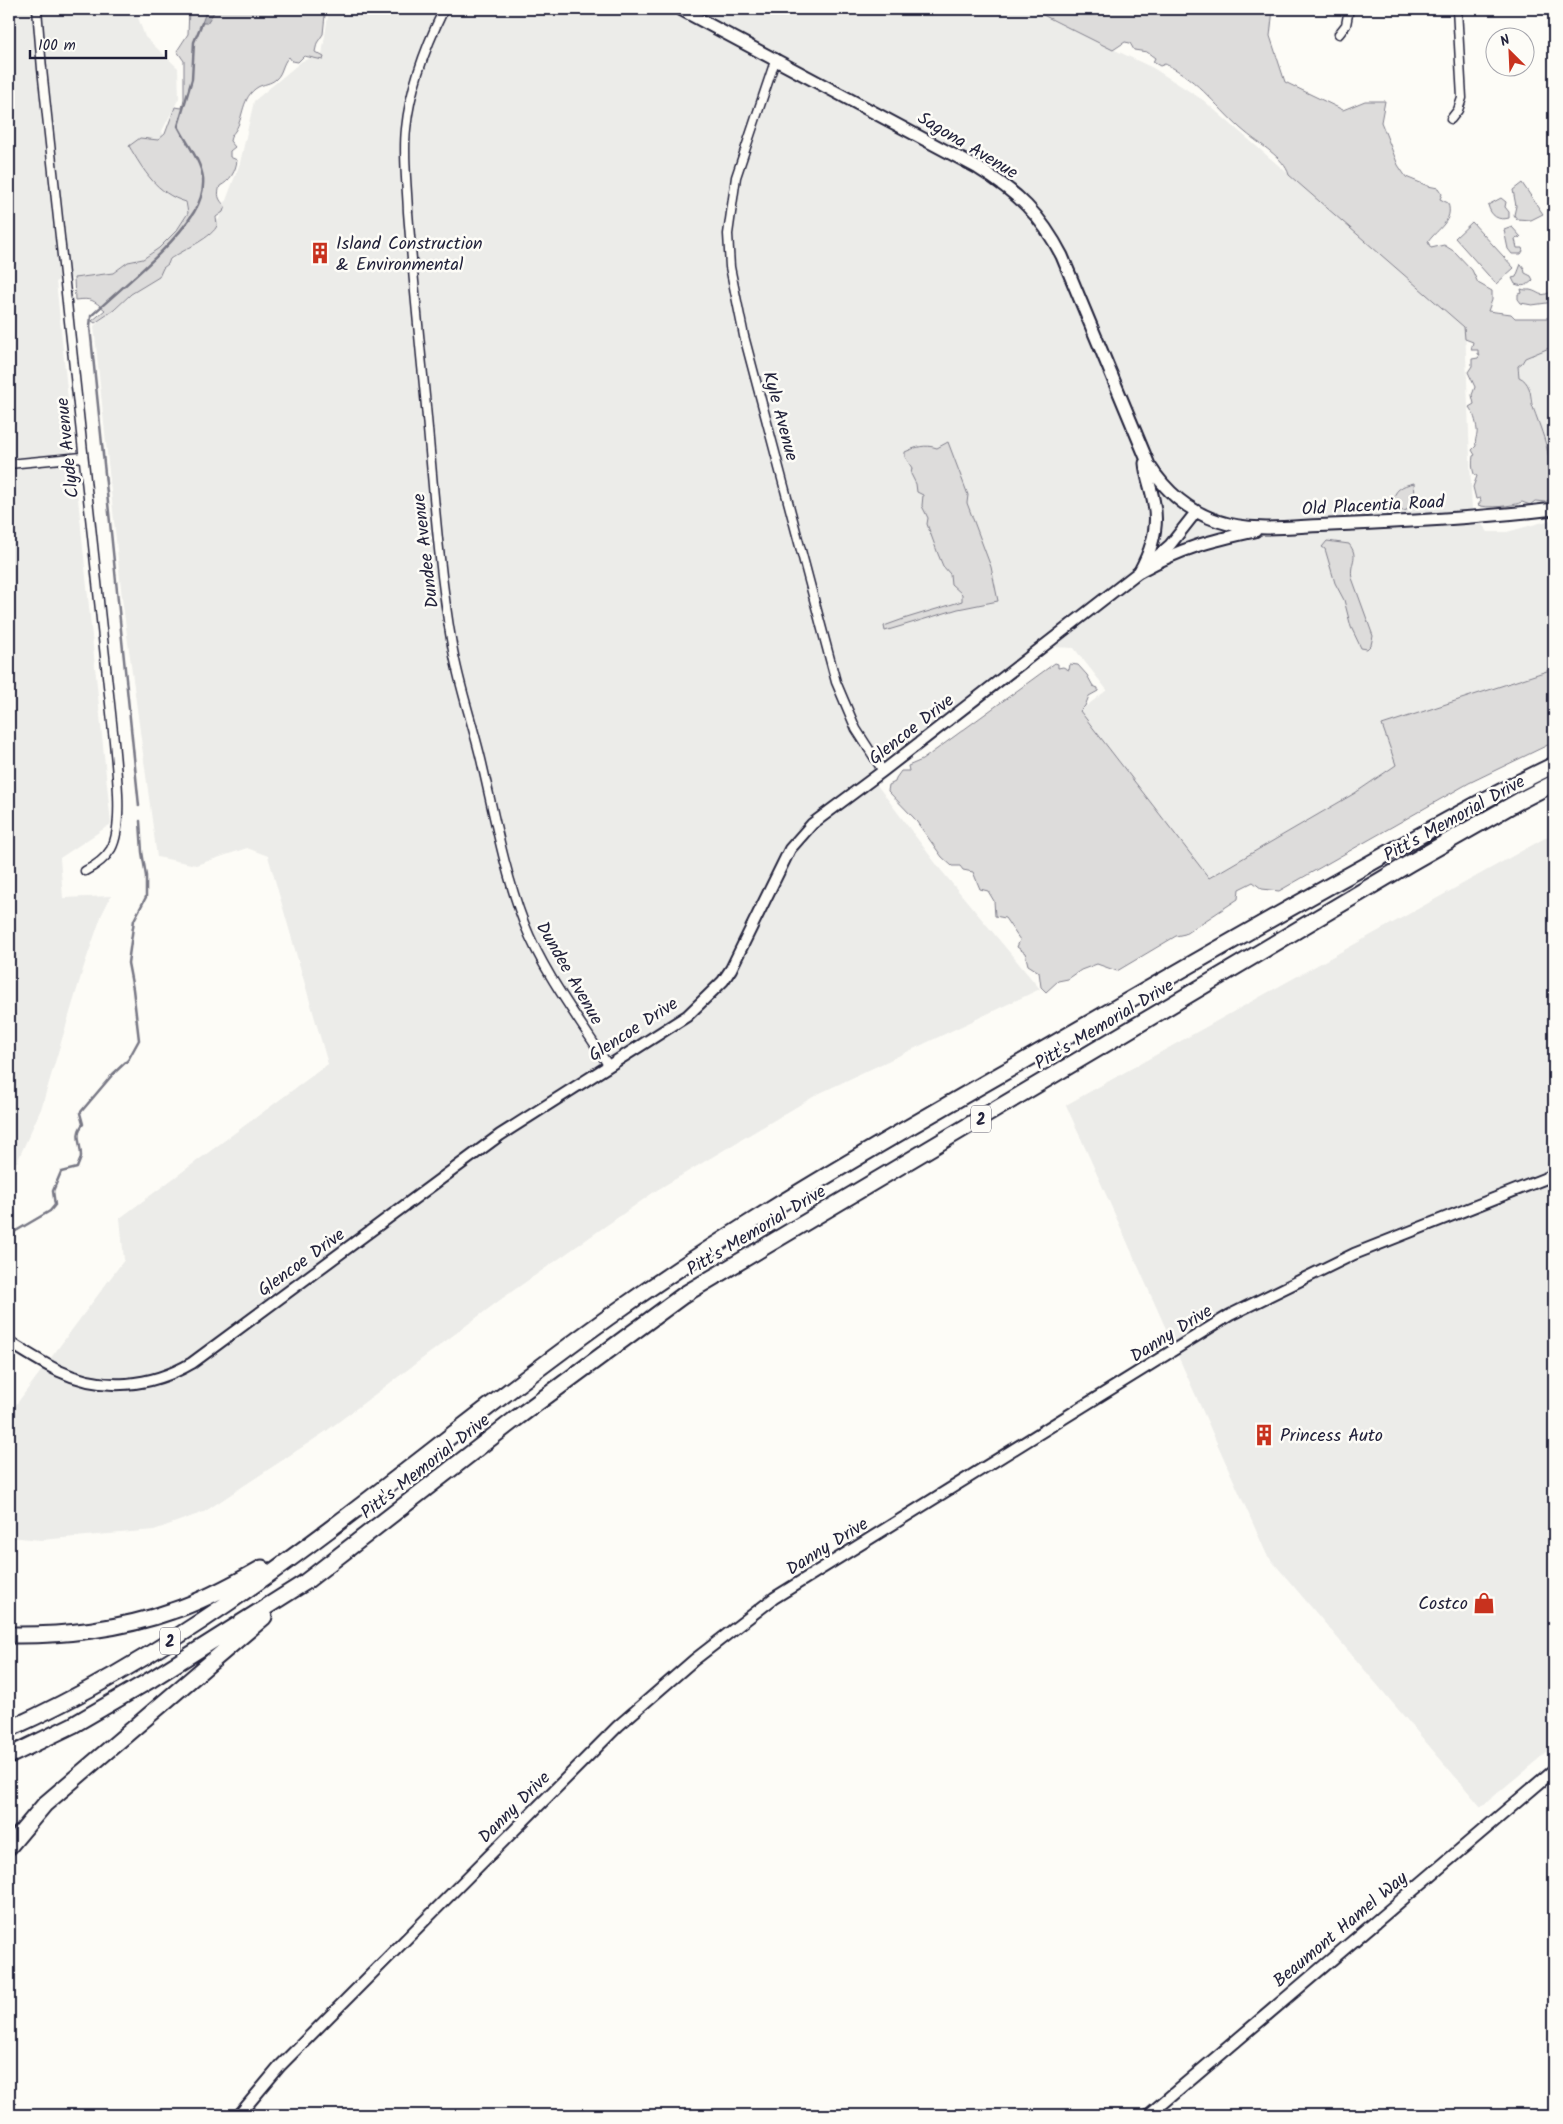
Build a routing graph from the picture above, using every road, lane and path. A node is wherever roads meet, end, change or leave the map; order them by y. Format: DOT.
graph roads {
  1 [pos="37,9"];
  2 [pos="444,9"];
  3 [pos="680,9"];
  4 [pos="1349,9"];
  5 [pos="1457,9"];
  6 [pos="1339,34"];
  7 [pos="776,58"];
  8 [pos="1451,119"];
  9 [pos="1145,456"];
  10 [pos="82,457"];
  11 [pos="9,464"];
  12 [pos="1554,509"];
  13 [pos="1196,512"];
  14 [pos="1270,527"];
  15 [pos="1140,571"];
  16 [pos="1554,765"];
  17 [pos="884,771"];
  18 [pos="1554,784"];
  19 [pos="85,871"];
  20 [pos="608,1065"];
  21 [pos="1554,1175"];
  22 [pos="9,1342"];
  23 [pos="320,1535"];
  24 [pos="304,1583"];
  25 [pos="9,1634"];
  26 [pos="9,1729"];
  27 [pos="9,1756"];
  28 [pos="1554,1770"];
  29 [pos="9,1847"];
  30 [pos="239,2115"];
  31 [pos="1149,2115"];
  1 -- 10 [label="street, Clyde Avenue"];
  2 -- 20 [label="street, Dundee Avenue"];
  3 -- 7 [label="main road, Sagona Avenue"];
  4 -- 6 [label="street"];
  5 -- 8 [label="street"];
  7 -- 9 [label="main road, Sagona Avenue"];
  7 -- 17 [label="street, Kyle Avenue"];
  9 -- 13 [label="main road, Sagona Avenue"];
  9 -- 15 [label="main road"];
  10 -- 11 [label="street"];
  10 -- 19 [label="street, Clyde Avenue"];
  12 -- 14 [label="main road, Old Placentia Road"];
  13 -- 14 [label="main road, Old Placentia Road"];
  13 -- 15 [label="street, Glencoe Drive"];
  14 -- 15 [label="main road"];
  15 -- 17 [label="street, Glencoe Drive"];
  16 -- 23 [label="highway, Pitt's Memorial Drive / 2"];
  17 -- 20 [label="street, Glencoe Drive"];
  18 -- 24 [label="highway, Pitt's Memorial Drive / 2"];
  20 -- 22 [label="street, Glencoe Drive"];
  21 -- 30 [label="street, Danny Drive"];
  23 -- 25 [label="highway"];
  23 -- 26 [label="highway, Pitt's Memorial Drive / 2"];
  24 -- 27 [label="highway, Pitt's Memorial Drive / 2"];
  24 -- 29 [label="highway"];
  28 -- 31 [label="main road, Beaumont Hamel Way"];
}
